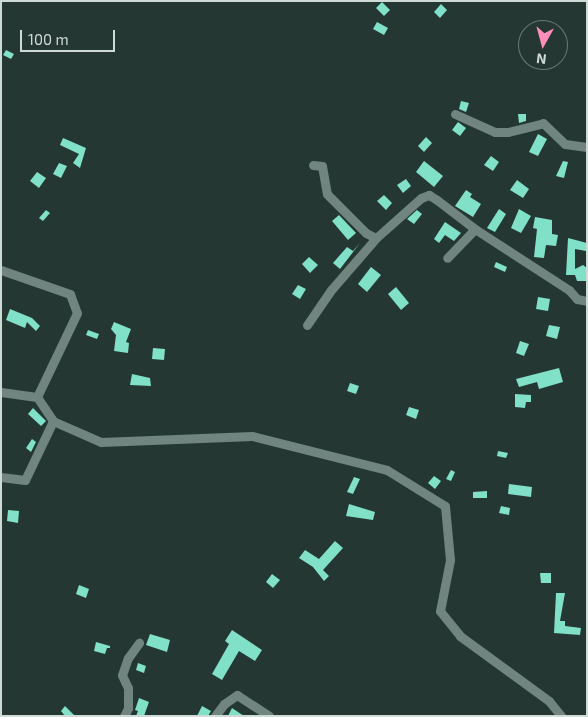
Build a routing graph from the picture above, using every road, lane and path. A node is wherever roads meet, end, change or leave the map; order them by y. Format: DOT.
graph roads {
  1 [pos="455,114"];
  2 [pos="587,148"];
  3 [pos="313,165"];
  4 [pos="475,229"];
  5 [pos="376,238"];
  6 [pos="448,258"];
  7 [pos="1,270"];
  8 [pos="587,301"];
  9 [pos="307,325"];
  10 [pos="1,392"];
  11 [pos="37,397"];
  12 [pos="53,421"];
  13 [pos="1,477"];
  14 [pos="139,643"];
  15 [pos="558,715"];
  16 [pos="124,716"];
  17 [pos="216,716"];
  18 [pos="269,716"];
  1 -- 2 [label="street"];
  3 -- 5 [label="street"];
  4 -- 5 [label="street"];
  4 -- 6 [label="street"];
  4 -- 8 [label="street"];
  5 -- 9 [label="street"];
  7 -- 11 [label="street"];
  10 -- 11 [label="street"];
  11 -- 12 [label="street"];
  12 -- 13 [label="street"];
  12 -- 15 [label="street"];
  14 -- 16 [label="street"];
  17 -- 18 [label="street"];
}
